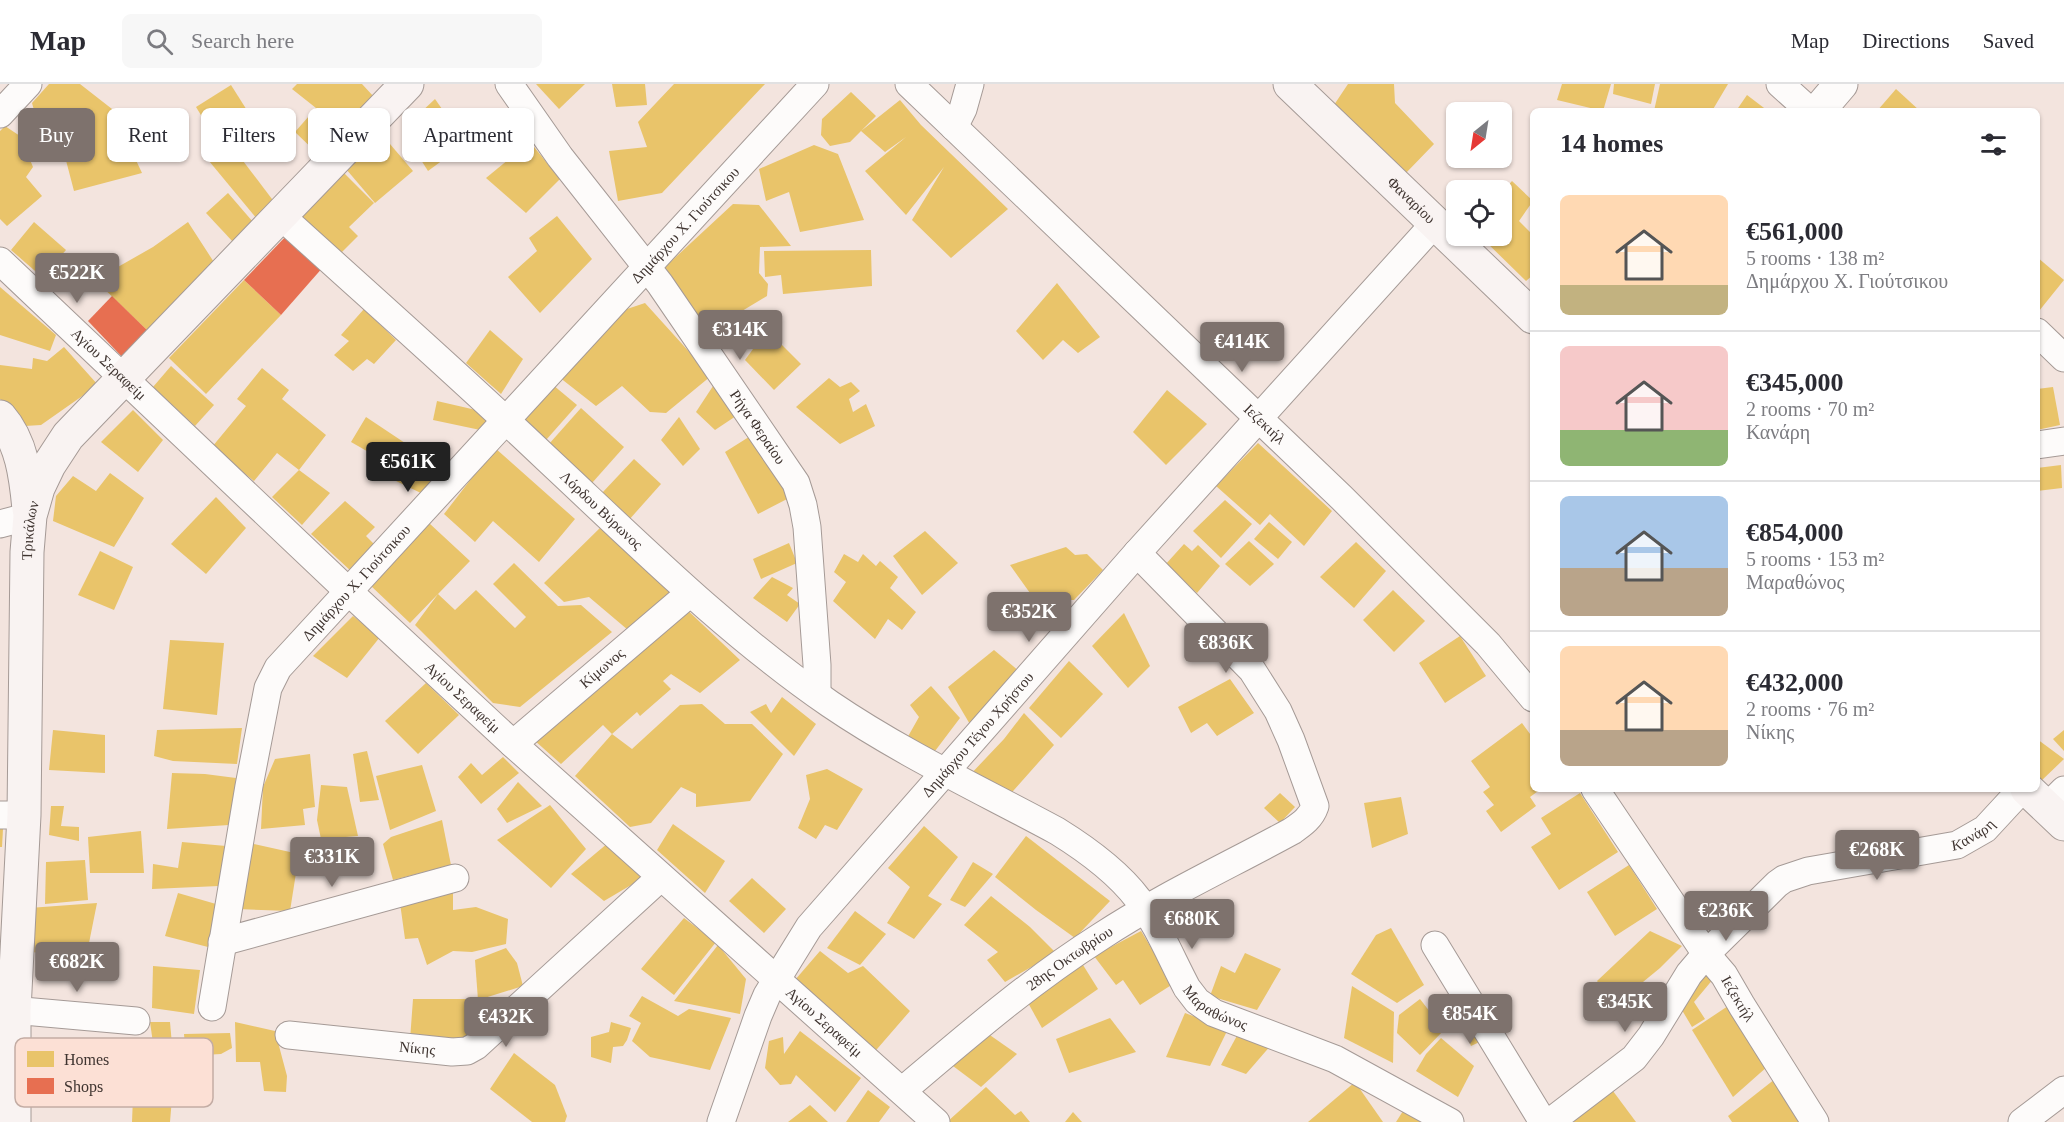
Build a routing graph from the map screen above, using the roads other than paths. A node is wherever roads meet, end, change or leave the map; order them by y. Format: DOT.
graph roads {
  1 [pos="28,84"];
  2 [pos="407,84"];
  3 [pos="508,84"];
  4 [pos="815,84"];
  5 [pos="909,84"];
  6 [pos="970,84"];
  7 [pos="1290,84"];
  8 [pos="1780,84"];
  9 [pos="1841,84"];
  10 [pos="1807,108"];
  11 [pos="1821,108"];
  12 [pos="0,114"];
  13 [pos="954,127"];
  14 [pos="281,216"];
  15 [pos="1435,223"];
  16 [pos="0,261"];
  17 [pos="647,267"];
  18 [pos="1530,314"];
  19 [pos="2040,335"];
  20 [pos="2064,358"];
  21 [pos="123,378"];
  22 [pos="1257,419"];
  23 [pos="506,420"];
  24 [pos="4,421"];
  25 [pos="68,435"];
  26 [pos="2064,441"];
  27 [pos="2040,445"];
  28 [pos="15,520"];
  29 [pos="1137,553"];
  30 [pos="348,591"];
  31 [pos="690,593"];
  32 [pos="817,694"];
  33 [pos="1530,694"];
  34 [pos="513,744"];
  35 [pos="946,773"];
  36 [pos="1597,792"];
  37 [pos="2045,800"];
  38 [pos="12,815"];
  39 [pos="661,877"];
  40 [pos="455,878"];
  41 [pos="1145,910"];
  42 [pos="222,942"];
  43 [pos="1435,945"];
  44 [pos="1706,954"];
  45 [pos="776,979"];
  46 [pos="212,1007"];
  47 [pos="7,1010"];
  48 [pos="136,1021"];
  49 [pos="289,1035"];
  50 [pos="2064,1090"];
  51 [pos="902,1091"];
  52 [pos="14,1122"];
  53 [pos="721,1122"];
  54 [pos="936,1122"];
  55 [pos="1450,1122"];
  56 [pos="1543,1122"];
  57 [pos="1550,1122"];
  58 [pos="1815,1122"];
  59 [pos="2022,1122"];
  1 -- 12 [label="street"];
  2 -- 14 [label="main road, Τρικάλων"];
  3 -- 17 [label="street, Ρήγα Φεραίου"];
  4 -- 17 [label="street, Δημάρχου Χ. Γιούτσικου"];
  5 -- 13 [label="street, Ιεζεκιήλ"];
  6 -- 13 [label="street"];
  7 -- 15 [label="main road, Φαναρίου"];
  8 -- 10 [label="street"];
  9 -- 11 [label="street"];
  13 -- 22 [label="street, Ιεζεκιήλ"];
  14 -- 21 [label="main road, Τρικάλων"];
  14 -- 23 [label="street, Λόρδου Βύρωνος"];
  15 -- 18 [label="main road, Φαναρίου"];
  15 -- 22 [label="street, Δημάρχου Τέγου Χρήστου"];
  16 -- 21 [label="street, Αγίου Σεραφείμ"];
  17 -- 23 [label="street, Δημάρχου Χ. Γιούτσικου"];
  17 -- 32 [label="street, Ρήγα Φεραίου"];
  19 -- 20 [label="street"];
  21 -- 25 [label="main road, Τρικάλων"];
  21 -- 30 [label="street, Αγίου Σεραφείμ"];
  22 -- 29 [label="street, Δημάρχου Τέγου Χρήστου"];
  22 -- 33 [label="street, Ιεζεκιήλ"];
  23 -- 30 [label="street, Δημάρχου Χ. Γιούτσικου"];
  23 -- 31 [label="street, Λόρδου Βύρωνος"];
  24 -- 25 [label="main road"];
  24 -- 28 [label="main road"];
  25 -- 28 [label="main road, Τρικάλων"];
  26 -- 27 [label="street"];
  28 -- 38 [label="main road, Τρικάλων"];
  29 -- 35 [label="street, Δημάρχου Τέγου Χρήστου"];
  29 -- 41 [label="street, 28ης Οκτωβρίου"];
  30 -- 34 [label="street, Αγίου Σεραφείμ"];
  30 -- 42 [label="street, Δημάρχου Χ. Γιούτσικου"];
  31 -- 32 [label="street, Λόρδου Βύρωνος"];
  31 -- 34 [label="street, Κίμωνος"];
  32 -- 35 [label="street, Λόρδου Βύρωνος"];
  34 -- 39 [label="street, Αγίου Σεραφείμ"];
  35 -- 41 [label="street, Μαραθώνος"];
  35 -- 45 [label="street, Δημάρχου Τέγου Χρήστου"];
  36 -- 44 [label="street, Ιεζεκιήλ"];
  37 -- 44 [label="street, Κανάρη"];
  38 -- 47 [label="main road, Τρικάλων"];
  39 -- 45 [label="street, Αγίου Σεραφείμ"];
  39 -- 49 [label="street, Νίκης"];
  40 -- 42 [label="street"];
  41 -- 51 [label="street, 28ης Οκτωβρίου"];
  41 -- 55 [label="street, Μαραθώνος"];
  42 -- 46 [label="street, Δημάρχου Χ. Γιούτσικου"];
  43 -- 56 [label="street"];
  44 -- 57 [label="street, Κανάρη"];
  44 -- 58 [label="street, Ιεζεκιήλ"];
  45 -- 51 [label="street, Αγίου Σεραφείμ"];
  45 -- 53 [label="street, Δημάρχου Τέγου Χρήστου"];
  47 -- 48 [label="street"];
  47 -- 52 [label="main road, Τρικάλων"];
  50 -- 59 [label="street"];
  51 -- 54 [label="street, Αγίου Σεραφείμ"];
}
